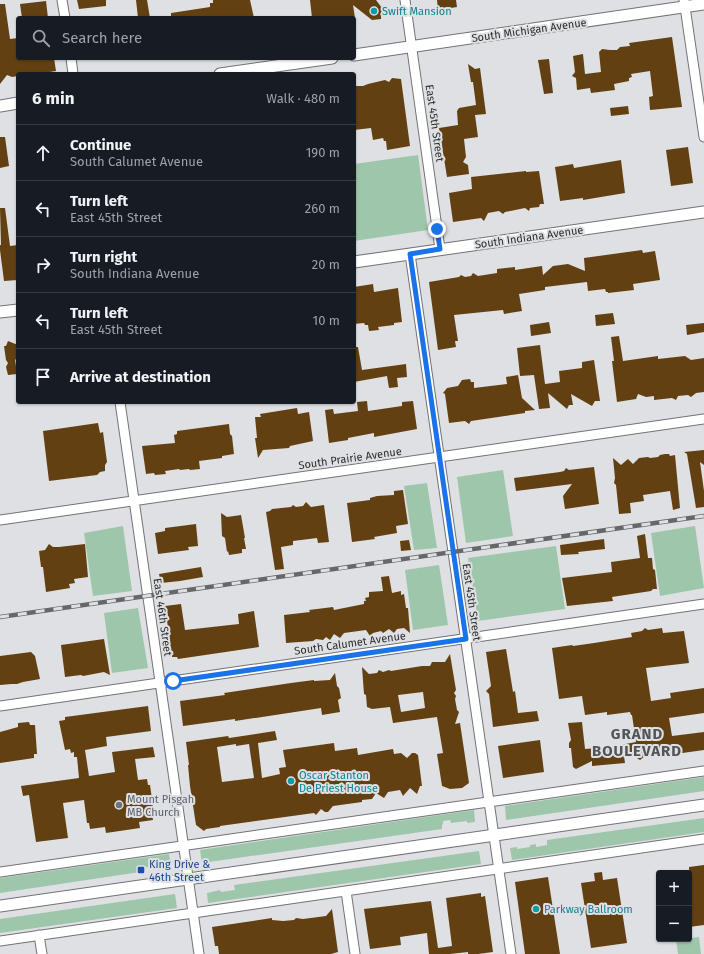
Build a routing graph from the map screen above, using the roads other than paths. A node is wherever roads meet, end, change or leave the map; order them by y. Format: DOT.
graph roads {
  1 [pos="62,0"];
  2 [pos="405,0"];
  3 [pos="685,4"];
  4 [pos="704,4"];
  5 [pos="65,16"];
  6 [pos="412,47"];
  7 [pos="356,55"];
  8 [pos="71,60"];
  9 [pos="318,60"];
  10 [pos="73,72"];
  11 [pos="234,72"];
  12 [pos="16,103"];
  13 [pos="0,106"];
  14 [pos="704,137"];
  15 [pos="704,212"];
  16 [pos="440,249"];
  17 [pos="410,254"];
  18 [pos="356,262"];
  19 [pos="16,310"];
  20 [pos="0,312"];
  21 [pos="120,404"];
  22 [pos="704,420"];
  23 [pos="439,457"];
  24 [pos="134,501"];
  25 [pos="0,520"];
  26 [pos="704,604"];
  27 [pos="466,639"];
  28 [pos="160,683"];
  29 [pos="0,706"];
  30 [pos="704,771"];
  31 [pos="489,802"];
  32 [pos="704,805"];
  33 [pos="494,834"];
  34 [pos="704,839"];
  35 [pos="184,846"];
  36 [pos="498,869"];
  37 [pos="0,872"];
  38 [pos="188,879"];
  39 [pos="346,891"];
  40 [pos="0,906"];
  41 [pos="193,913"];
  42 [pos="39,935"];
  43 [pos="0,941"];
  44 [pos="42,954"];
  45 [pos="199,954"];
  46 [pos="355,954"];
  47 [pos="511,954"];
  1 -- 5 [label="street"];
  2 -- 6 [label="street, East 45th Street"];
  3 -- 4 [label="street, South Michigan Avenue"];
  3 -- 6 [label="street, South Michigan Avenue"];
  3 -- 14 [label="street"];
  6 -- 7 [label="street, South Michigan Avenue"];
  6 -- 16 [label="street, East 45th Street"];
  8 -- 10 [label="street"];
  9 -- 11 [label="street"];
  12 -- 13 [label="street"];
  15 -- 16 [label="street, South Indiana Avenue"];
  16 -- 17 [label="street, South Indiana Avenue"];
  17 -- 18 [label="street, South Indiana Avenue"];
  17 -- 23 [label="street, East 45th Street"];
  19 -- 20 [label="street"];
  21 -- 24 [label="street, East 46th Street"];
  22 -- 23 [label="street, South Prairie Avenue"];
  23 -- 24 [label="street, South Prairie Avenue"];
  23 -- 27 [label="street, East 45th Street"];
  24 -- 25 [label="street, South Prairie Avenue"];
  24 -- 28 [label="street, East 46th Street"];
  26 -- 27 [label="street, South Calumet Avenue"];
  27 -- 28 [label="street, South Calumet Avenue"];
  27 -- 31 [label="street, East 45th Street"];
  28 -- 29 [label="street, South Calumet Avenue"];
  28 -- 35 [label="street, East 46th Street"];
  30 -- 31 [label="street"];
  31 -- 33 [label="street, East 45th Street"];
  31 -- 35 [label="street"];
  32 -- 33 [label="street"];
  33 -- 36 [label="street, East 45th Street"];
  33 -- 38 [label="street"];
  34 -- 36 [label="street"];
  35 -- 37 [label="street"];
  35 -- 38 [label="street, East 46th Street"];
  36 -- 39 [label="street"];
  36 -- 47 [label="street, East 45th Street"];
  38 -- 40 [label="street"];
  38 -- 41 [label="street, East 46th Street"];
  39 -- 41 [label="street"];
  39 -- 46 [label="street"];
  41 -- 42 [label="street"];
  41 -- 45 [label="street, East 46th Street"];
  42 -- 43 [label="street"];
  42 -- 44 [label="street"];
}
